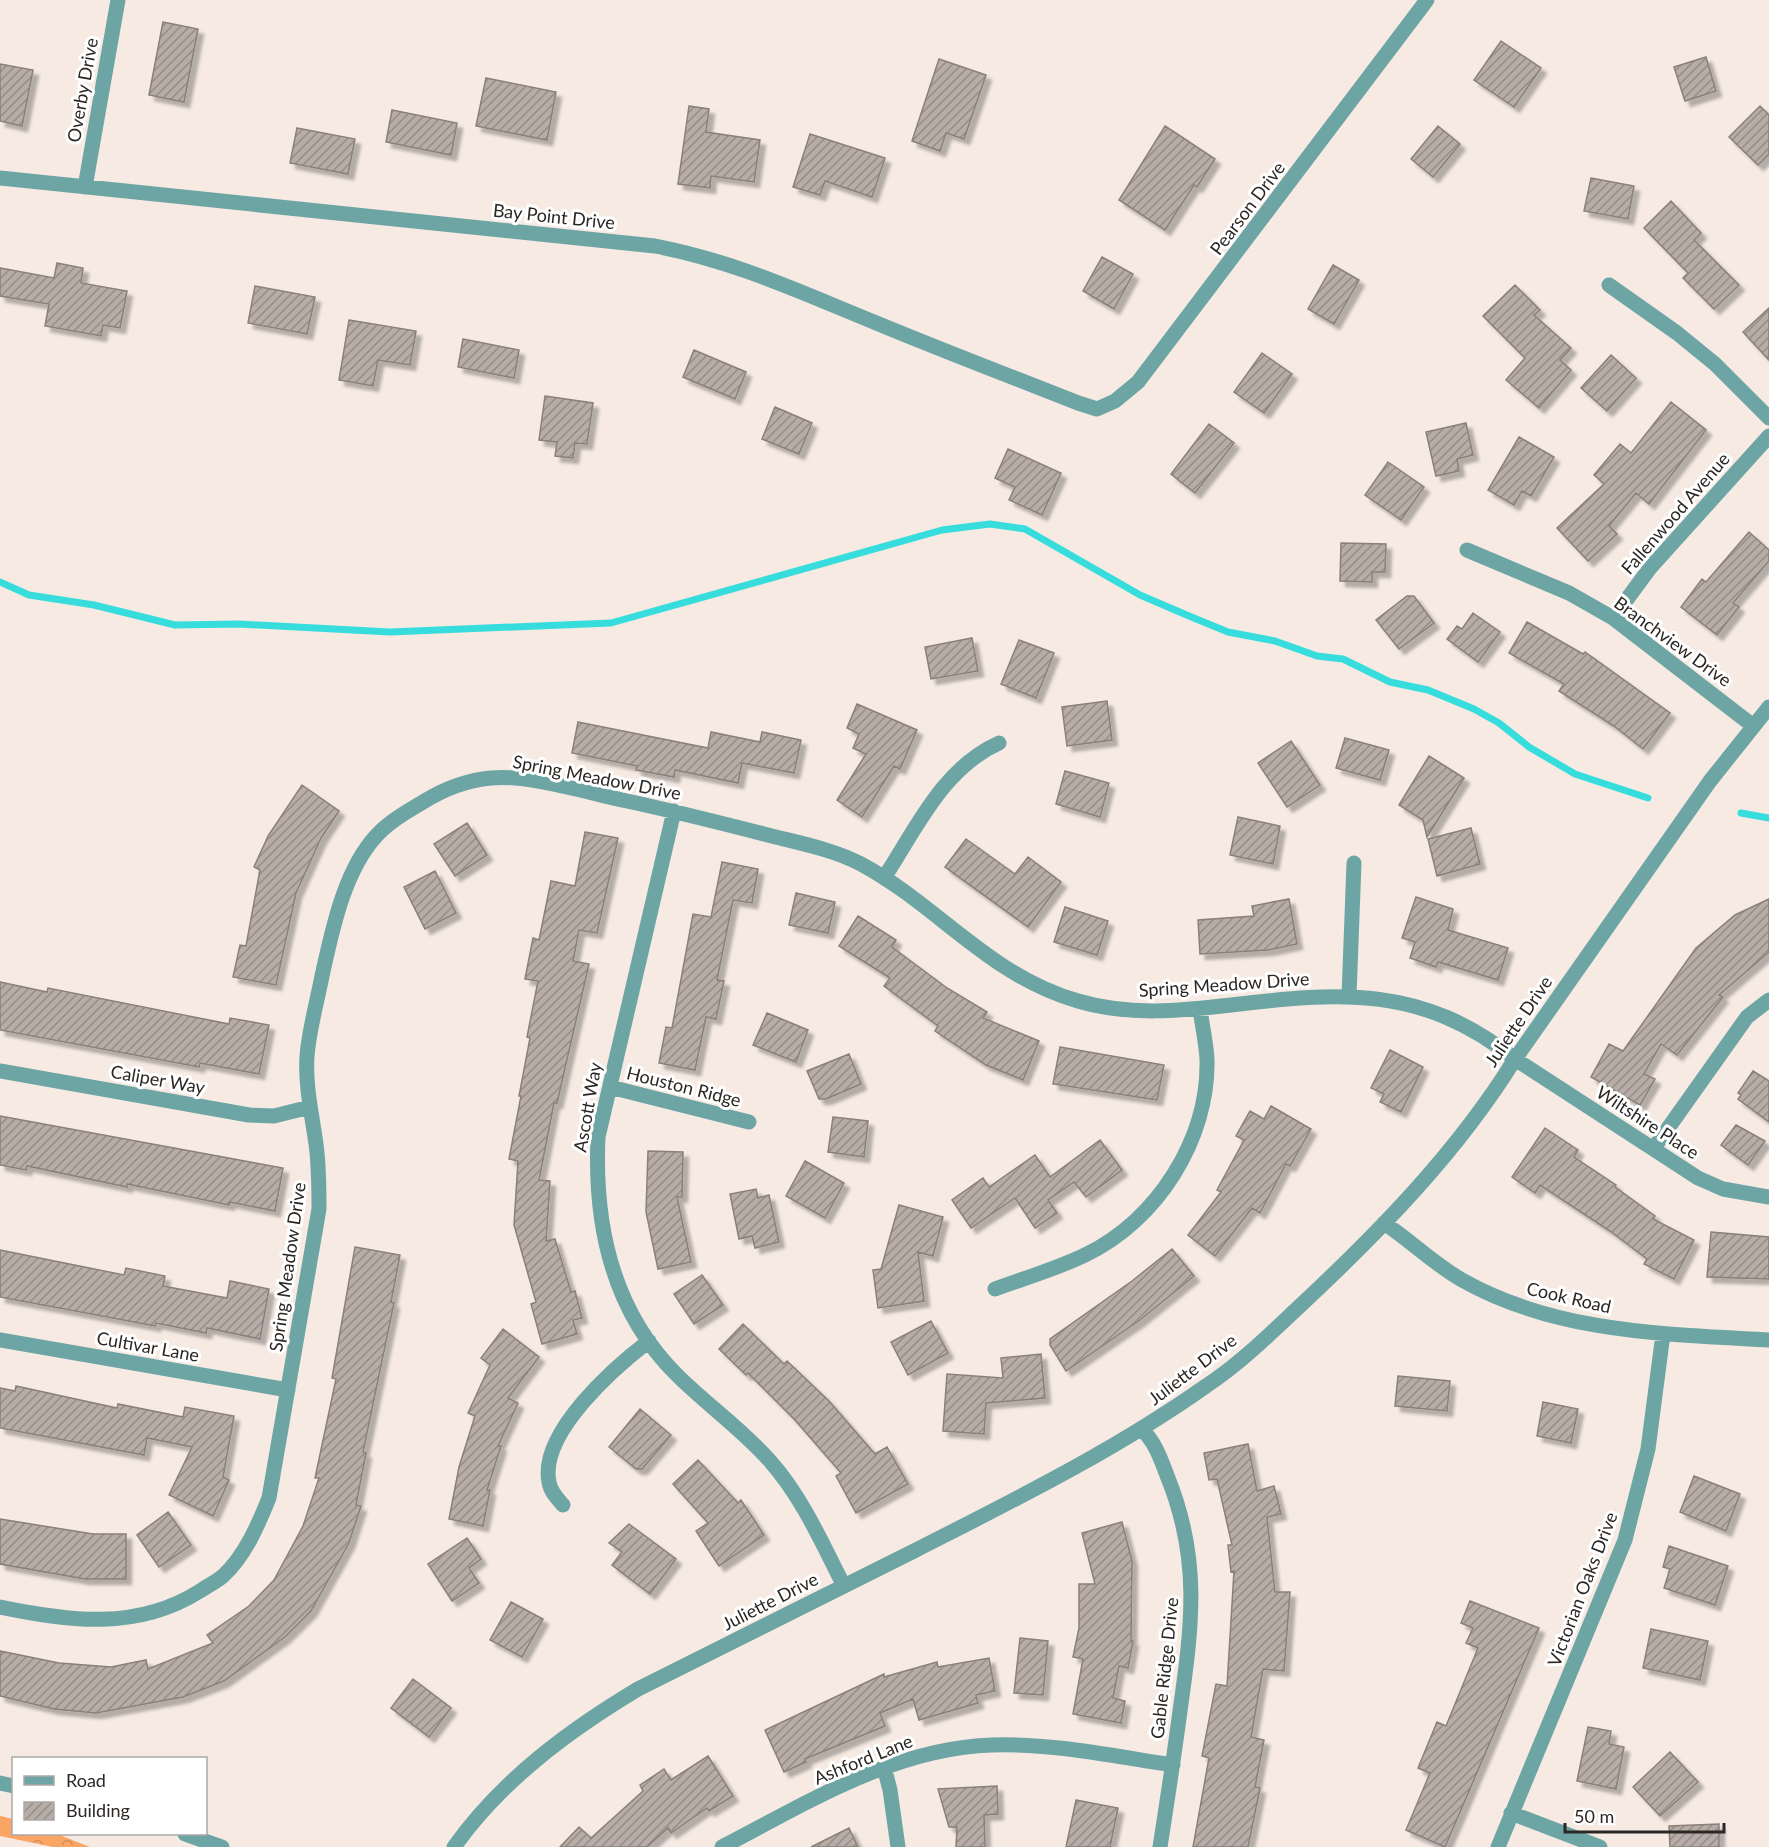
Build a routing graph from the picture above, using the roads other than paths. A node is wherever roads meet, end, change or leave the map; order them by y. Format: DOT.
graph roads {
  1 [pos="118,0"];
  2 [pos="1427,0"];
  3 [pos="0,178"];
  4 [pos="85,187"];
  5 [pos="1609,285"];
  6 [pos="1078,403"];
  7 [pos="1769,418"];
  8 [pos="1769,436"];
  9 [pos="1467,550"];
  10 [pos="1613,618"];
  11 [pos="1769,706"];
  12 [pos="1752,725"];
  13 [pos="999,743"];
  14 [pos="674,812"];
  15 [pos="1354,863"];
  16 [pos="884,878"];
  17 [pos="1349,996"];
  18 [pos="1769,1000"];
  19 [pos="1200,1009"];
  20 [pos="1515,1059"];
  21 [pos="0,1071"];
  22 [pos="610,1087"];
  23 [pos="310,1107"];
  24 [pos="748,1122"];
  25 [pos="1654,1148"];
  26 [pos="1769,1197"];
  27 [pos="1384,1223"];
  28 [pos="995,1289"];
  29 [pos="1663,1334"];
  30 [pos="0,1340"];
  31 [pos="1769,1340"];
  32 [pos="649,1341"];
  33 [pos="288,1390"];
  34 [pos="1142,1430"];
  35 [pos="563,1505"];
  36 [pos="844,1586"];
  37 [pos="0,1607"];
  38 [pos="1173,1765"];
  39 [pos="884,1767"];
  40 [pos="1511,1813"];
  41 [pos="190,1835"];
  42 [pos="222,1847"];
  43 [pos="454,1847"];
  44 [pos="722,1847"];
  45 [pos="898,1847"];
  46 [pos="1160,1847"];
  47 [pos="1498,1847"];
  48 [pos="1600,1847"];
  1 -- 4 [label="street, Overby Drive"];
  2 -- 6 [label="street, Pearson Drive"];
  3 -- 4 [label="street, Bay Point Drive"];
  4 -- 6 [label="street, Bay Point Drive"];
  5 -- 7 [label="street"];
  8 -- 10 [label="street, Fallenwood Avenue"];
  9 -- 10 [label="street, Branchview Drive"];
  10 -- 12 [label="street, Branchview Drive"];
  11 -- 12 [label="street, Juliette Drive"];
  12 -- 20 [label="street, Juliette Drive"];
  13 -- 16 [label="street"];
  14 -- 16 [label="street, Spring Meadow Drive"];
  14 -- 22 [label="street, Ascott Way"];
  14 -- 23 [label="street, Spring Meadow Drive"];
  15 -- 17 [label="street"];
  16 -- 19 [label="street, Spring Meadow Drive"];
  17 -- 19 [label="street, Spring Meadow Drive"];
  17 -- 20 [label="street, Spring Meadow Drive"];
  18 -- 25 [label="street"];
  19 -- 28 [label="street"];
  20 -- 25 [label="street, Wiltshire Place"];
  20 -- 27 [label="street, Juliette Drive"];
  21 -- 23 [label="street, Caliper Way"];
  22 -- 24 [label="street, Houston Ridge"];
  22 -- 32 [label="street, Ascott Way"];
  23 -- 33 [label="street, Spring Meadow Drive"];
  25 -- 26 [label="street, Wiltshire Place"];
  27 -- 29 [label="street, Cook Road"];
  27 -- 34 [label="street, Juliette Drive"];
  29 -- 31 [label="street, Cook Road"];
  29 -- 40 [label="street, Victorian Oaks Drive"];
  30 -- 33 [label="street, Cultivar Lane"];
  32 -- 35 [label="street"];
  32 -- 36 [label="street, Ascott Way"];
  33 -- 37 [label="street, Spring Meadow Drive"];
  34 -- 36 [label="street, Juliette Drive"];
  34 -- 38 [label="street, Gable Ridge Drive"];
  36 -- 43 [label="street, Juliette Drive"];
  38 -- 39 [label="street, Ashford Lane"];
  38 -- 46 [label="street, Gable Ridge Drive"];
  39 -- 44 [label="street, Ashford Lane"];
  39 -- 45 [label="street"];
  40 -- 47 [label="street, Victorian Oaks Drive"];
  40 -- 48 [label="street"];
  41 -- 42 [label="street"];
}
